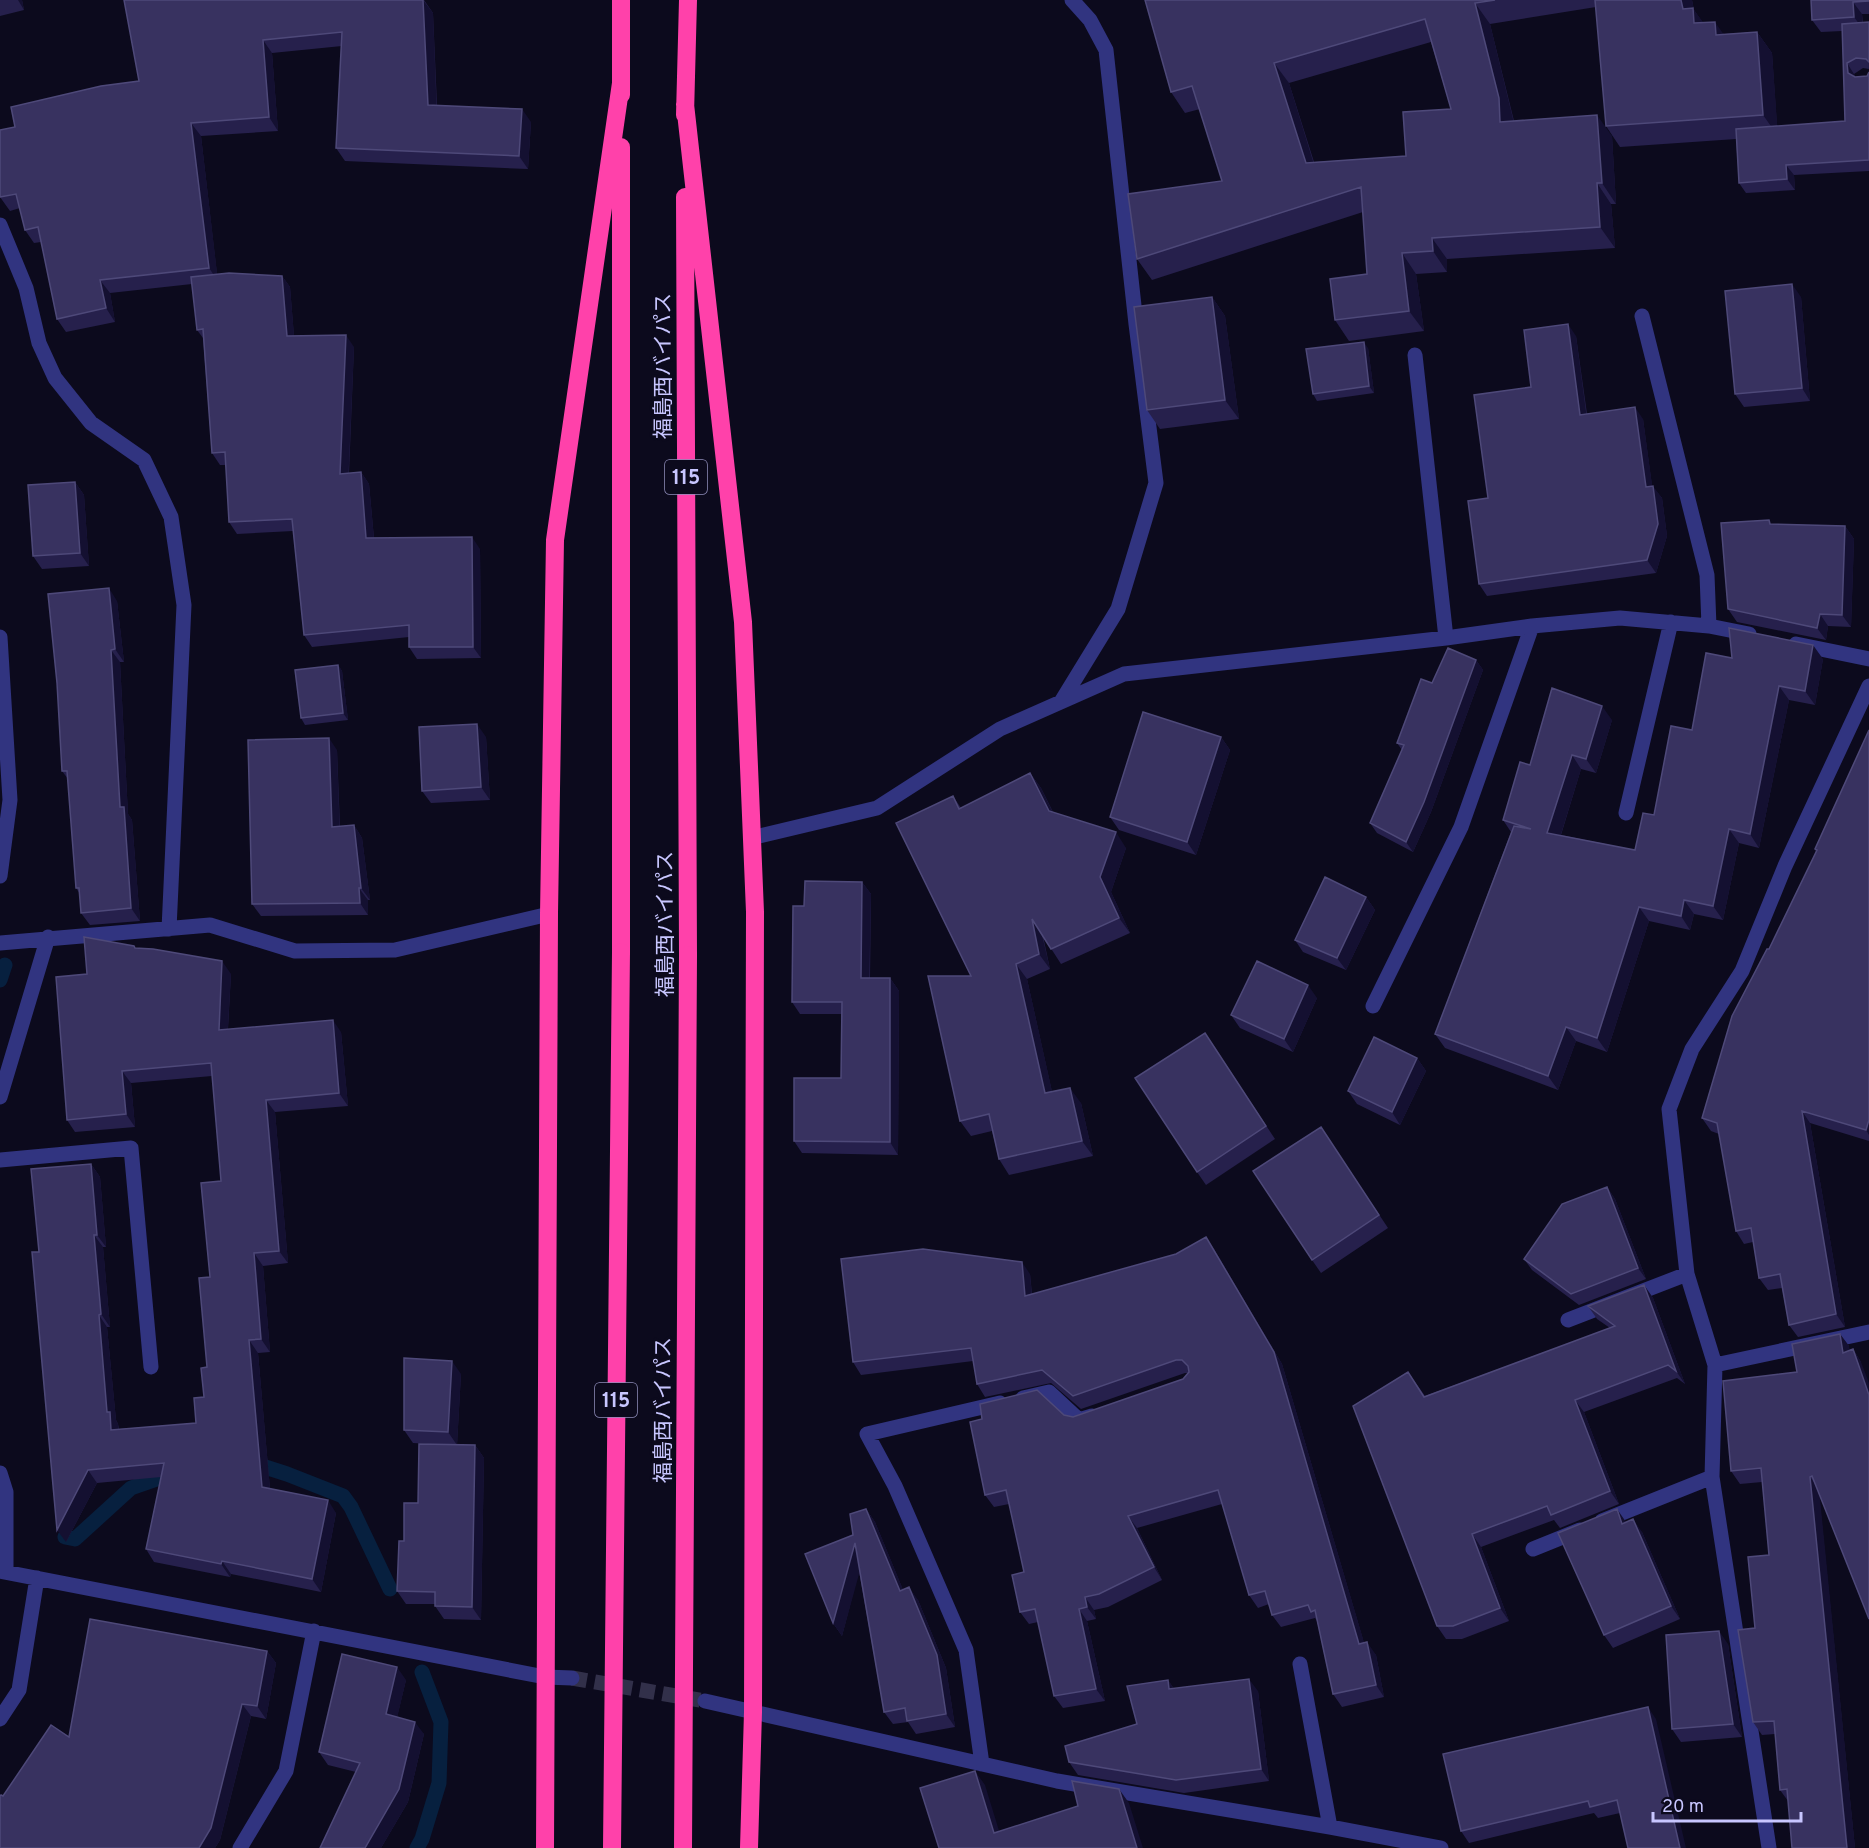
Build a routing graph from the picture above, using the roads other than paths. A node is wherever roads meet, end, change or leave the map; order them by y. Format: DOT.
graph roads {
  1 [pos="621,0"];
  2 [pos="688,0"];
  3 [pos="1072,0"];
  4 [pos="621,83"];
  5 [pos="685,104"];
  6 [pos="0,225"];
  7 [pos="1642,316"];
  8 [pos="1415,355"];
  9 [pos="1671,622"];
  10 [pos="1532,626"];
  11 [pos="1709,626"];
  12 [pos="0,637"];
  13 [pos="1446,638"];
  14 [pos="1869,659"];
  15 [pos="1869,686"];
  16 [pos="1061,702"];
  17 [pos="1626,813"];
  18 [pos="752,838"];
  19 [pos="0,876"];
  20 [pos="549,914"];
  21 [pos="169,929"];
  22 [pos="48,937"];
  23 [pos="0,943"];
  24 [pos="1373,1005"];
  25 [pos="0,1097"];
  26 [pos="0,1160"];
  27 [pos="1687,1274"];
  28 [pos="1568,1320"];
  29 [pos="1869,1332"];
  30 [pos="1715,1365"];
  31 [pos="152,1367"];
  32 [pos="1101,1413"];
  33 [pos="0,1473"];
  34 [pos="1712,1477"];
  35 [pos="1533,1550"];
  36 [pos="3,1571"];
  37 [pos="38,1578"];
  38 [pos="314,1631"];
  39 [pos="1300,1665"];
  40 [pos="545,1677"];
  41 [pos="572,1678"];
  42 [pos="705,1701"];
  43 [pos="753,1712"];
  44 [pos="0,1719"];
  45 [pos="982,1764"];
  46 [pos="1330,1827"];
  47 [pos="240,1848"];
  48 [pos="544,1848"];
  49 [pos="612,1848"];
  50 [pos="683,1848"];
  51 [pos="749,1848"];
  52 [pos="1441,1848"];
  53 [pos="1769,1848"];
  1 -- 4 [label="highway, 福島西バイパス / 115"];
  2 -- 5 [label="highway, 福島西バイパス / 115"];
  3 -- 16 [label="street"];
  4 -- 20 [label="highway"];
  4 -- 49 [label="highway, 福島西バイパス / 115, bridge"];
  5 -- 18 [label="highway"];
  5 -- 50 [label="highway, 福島西バイパス / 115, bridge"];
  6 -- 21 [label="street"];
  7 -- 11 [label="street"];
  8 -- 13 [label="street"];
  9 -- 10 [label="street"];
  9 -- 11 [label="street"];
  9 -- 17 [label="street"];
  10 -- 13 [label="street"];
  10 -- 24 [label="street"];
  11 -- 14 [label="street"];
  12 -- 19 [label="street"];
  13 -- 16 [label="street"];
  15 -- 27 [label="street"];
  16 -- 18 [label="street"];
  18 -- 43 [label="highway"];
  20 -- 21 [label="street"];
  20 -- 40 [label="highway"];
  21 -- 22 [label="street"];
  22 -- 23 [label="street"];
  22 -- 25 [label="street"];
  26 -- 31 [label="street"];
  27 -- 28 [label="street"];
  27 -- 30 [label="street"];
  29 -- 30 [label="street"];
  30 -- 34 [label="street"];
  32 -- 45 [label="street"];
  33 -- 36 [label="street"];
  34 -- 35 [label="street"];
  34 -- 53 [label="street"];
  36 -- 37 [label="street"];
  37 -- 38 [label="street"];
  37 -- 44 [label="street"];
  38 -- 40 [label="street"];
  38 -- 47 [label="street"];
  39 -- 46 [label="street"];
  40 -- 41 [label="street"];
  40 -- 48 [label="highway"];
  42 -- 43 [label="street"];
  43 -- 45 [label="street"];
  43 -- 51 [label="highway"];
  45 -- 46 [label="street"];
  46 -- 52 [label="street"];
}
